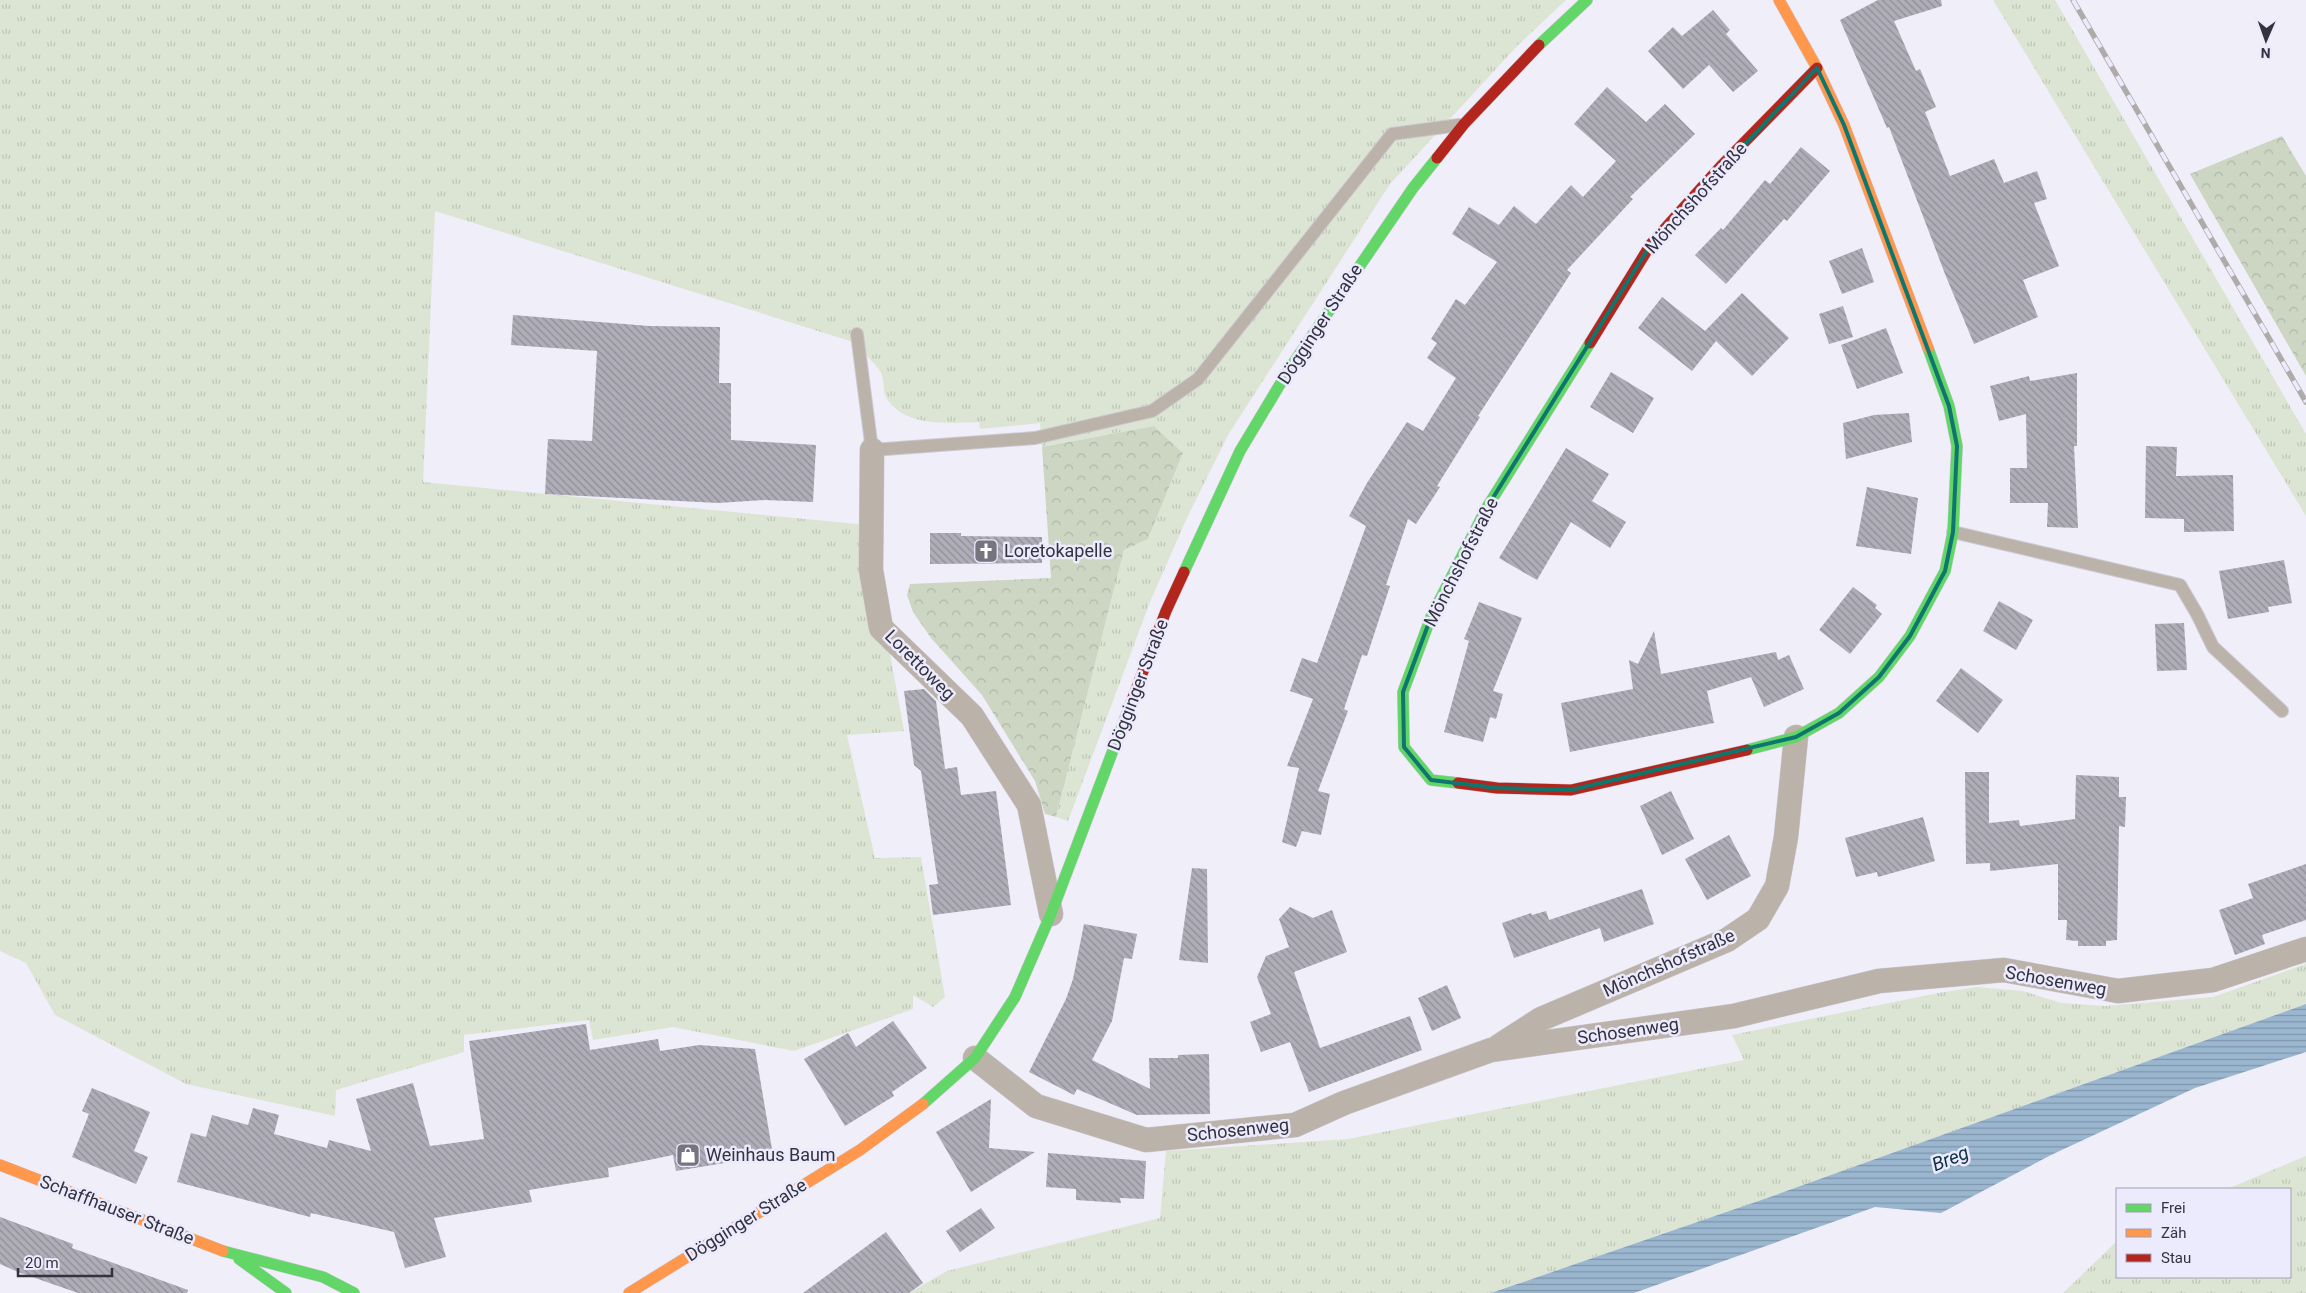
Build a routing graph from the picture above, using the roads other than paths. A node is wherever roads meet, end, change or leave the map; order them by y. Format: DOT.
graph roads {
  1 [pos="1587,0"];
  2 [pos="1779,0"];
  3 [pos="1817,68"];
  4 [pos="1464,124"];
  5 [pos="857,334"];
  6 [pos="872,450"];
  7 [pos="1953,532"];
  8 [pos="2282,711"];
  9 [pos="1796,737"];
  10 [pos="1050,914"];
  11 [pos="2306,949"];
  12 [pos="1491,1050"];
  13 [pos="975,1058"];
  14 [pos="0,1165"];
  15 [pos="234,1255"];
  16 [pos="286,1293"];
  17 [pos="354,1293"];
  18 [pos="629,1293"];
  1 -- 4 [label="main road, Dögginger Straße"];
  2 -- 3 [label="main road, Mönchshofstraße"];
  3 -- 7 [label="main road, Mönchshofstraße"];
  3 -- 9 [label="main road, Mönchshofstraße"];
  4 -- 6 [label="lane"];
  4 -- 10 [label="main road, Dögginger Straße"];
  5 -- 6 [label="lane, Lorettoweg"];
  6 -- 10 [label="street, Lorettoweg"];
  7 -- 8 [label="lane"];
  7 -- 9 [label="main road, Mönchshofstraße"];
  9 -- 12 [label="street, Mönchshofstraße"];
  10 -- 13 [label="main road, Dögginger Straße"];
  11 -- 12 [label="street, Schosenweg"];
  12 -- 13 [label="street, Schosenweg"];
  13 -- 18 [label="main road, Dögginger Straße"];
  14 -- 15 [label="main road, Schaffhauser Straße"];
  15 -- 16 [label="main road, Schaffhauser Straße"];
  15 -- 17 [label="main road, Schaffhauser Straße"];
}
